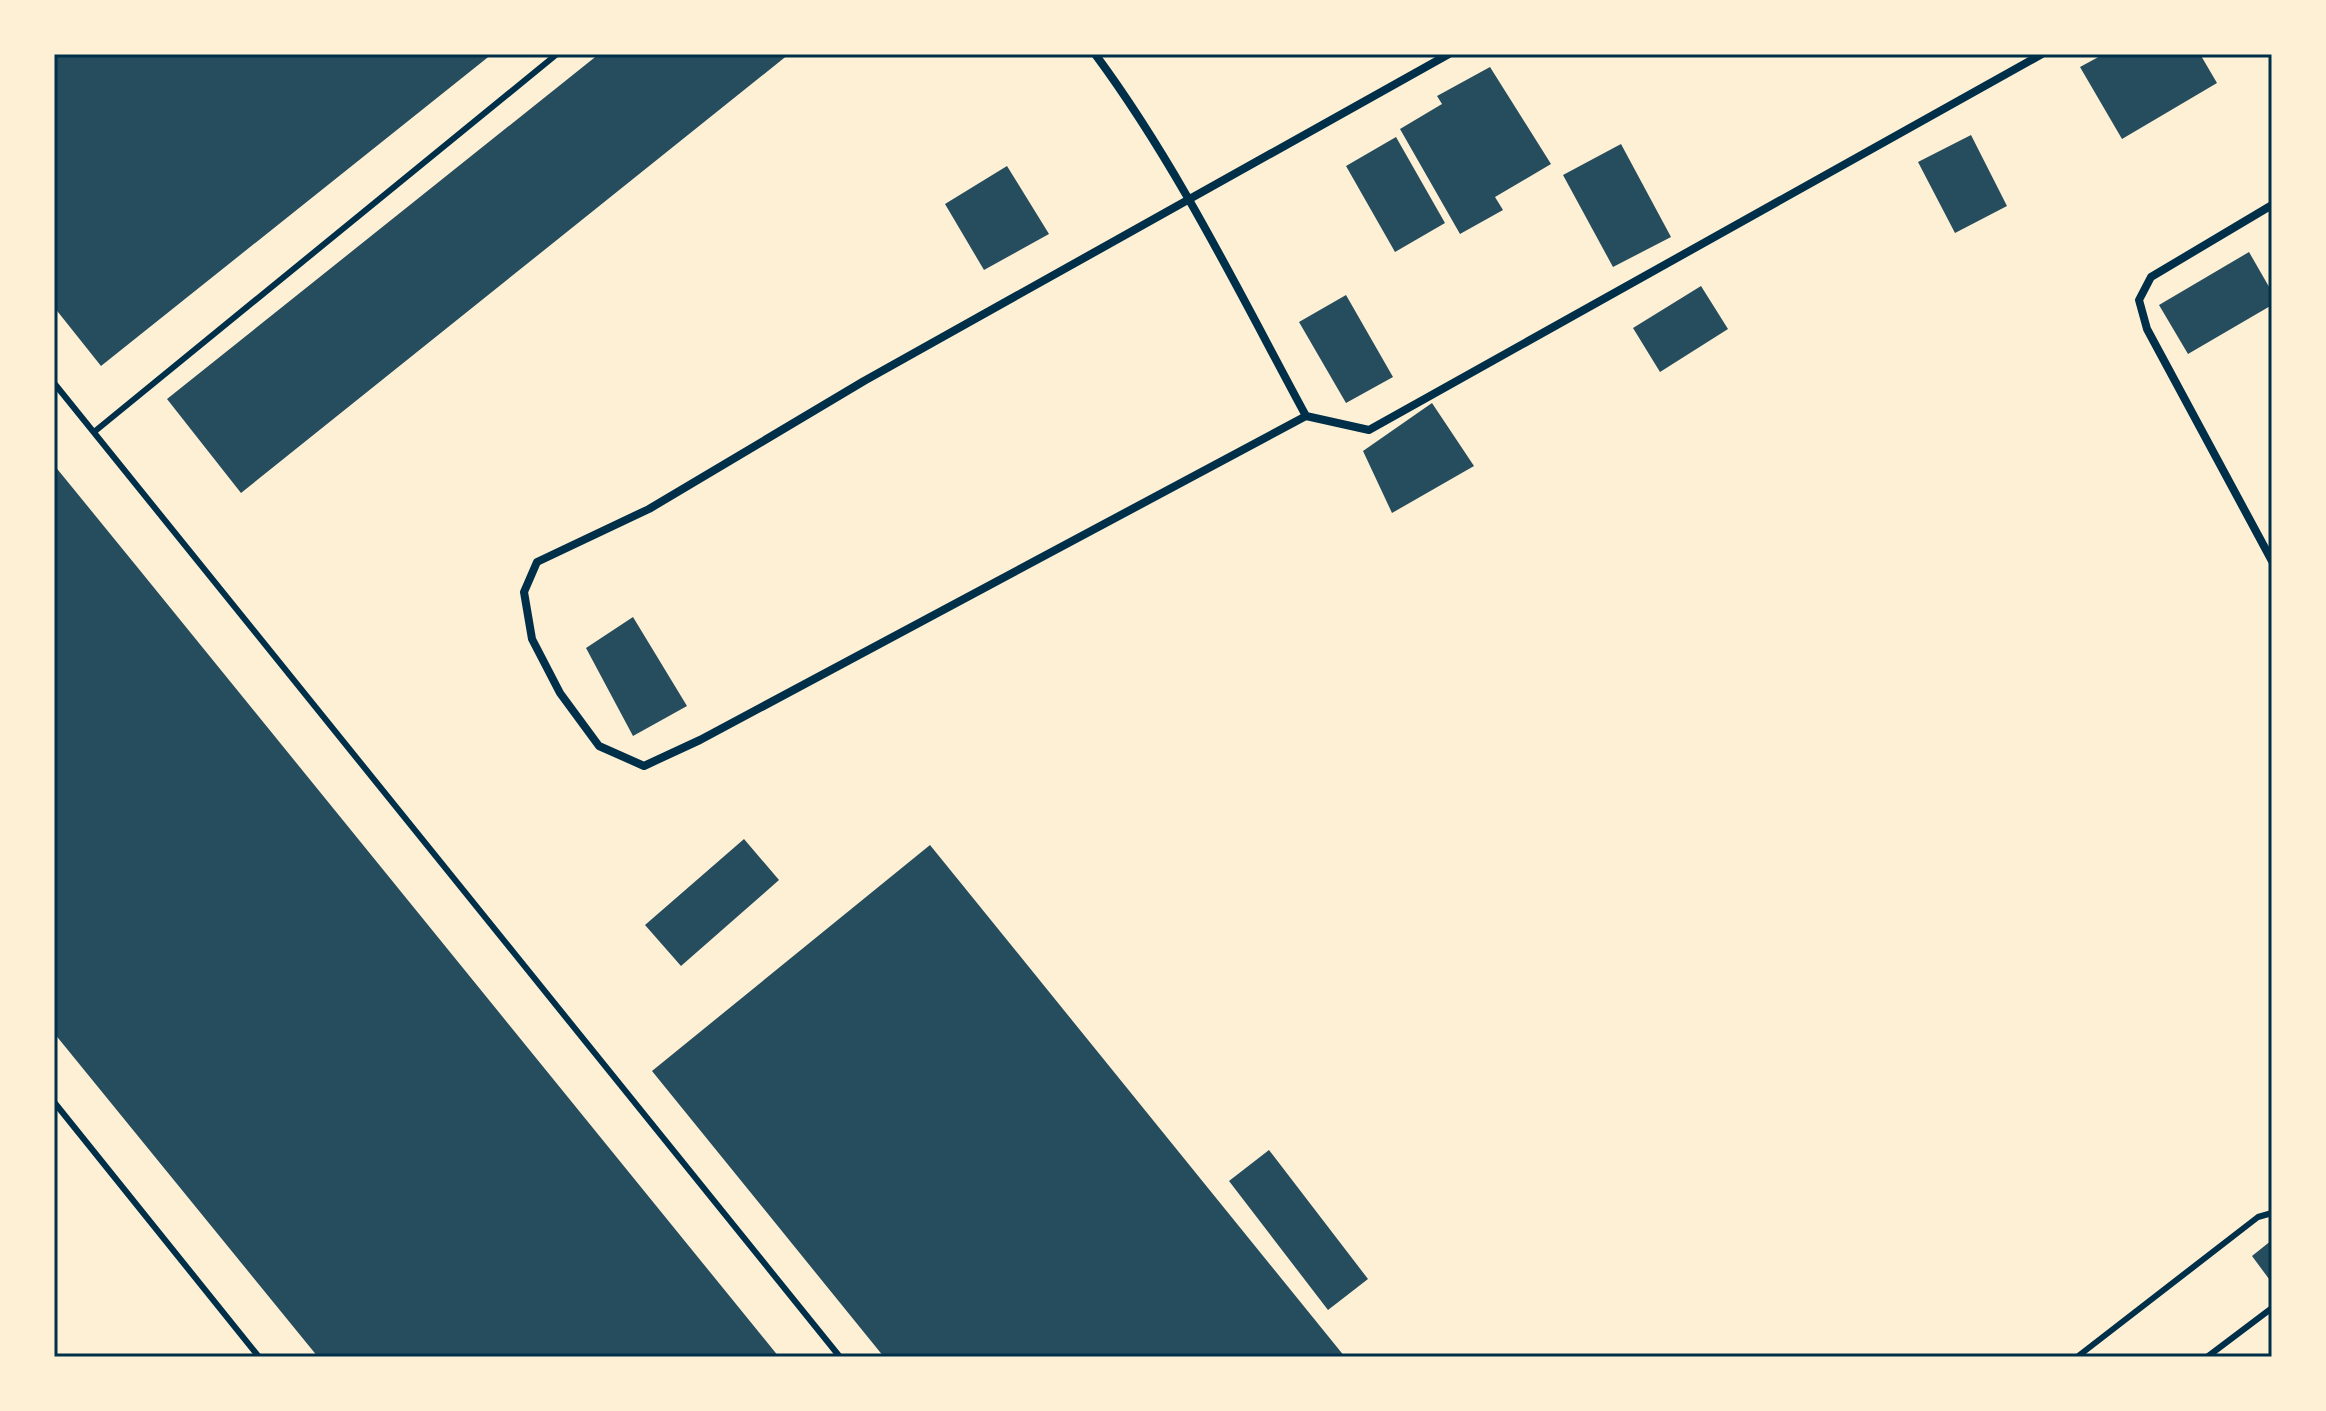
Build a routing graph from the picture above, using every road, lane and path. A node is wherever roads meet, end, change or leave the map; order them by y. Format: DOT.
graph roads {
  1 [pos="557,54"];
  2 [pos="1095,54"];
  3 [pos="1449,54"];
  4 [pos="2042,54"];
  5 [pos="1188,199"];
  6 [pos="2272,205"];
  7 [pos="54,383"];
  8 [pos="1306,416"];
  9 [pos="94,432"];
  10 [pos="2272,561"];
  11 [pos="54,1102"];
  12 [pos="2272,1213"];
  13 [pos="2272,1308"];
  14 [pos="259,1357"];
  15 [pos="840,1357"];
  16 [pos="2077,1357"];
  17 [pos="2207,1357"];
  1 -- 9 [label="lane"];
  2 -- 5 [label="street"];
  3 -- 5 [label="street"];
  4 -- 8 [label="street"];
  5 -- 8 [label="street"];
  5 -- 8 [label="street"];
  6 -- 10 [label="street"];
  7 -- 9 [label="lane"];
  9 -- 15 [label="lane"];
  11 -- 14 [label="lane"];
  12 -- 16 [label="lane"];
  13 -- 17 [label="lane"];
}
